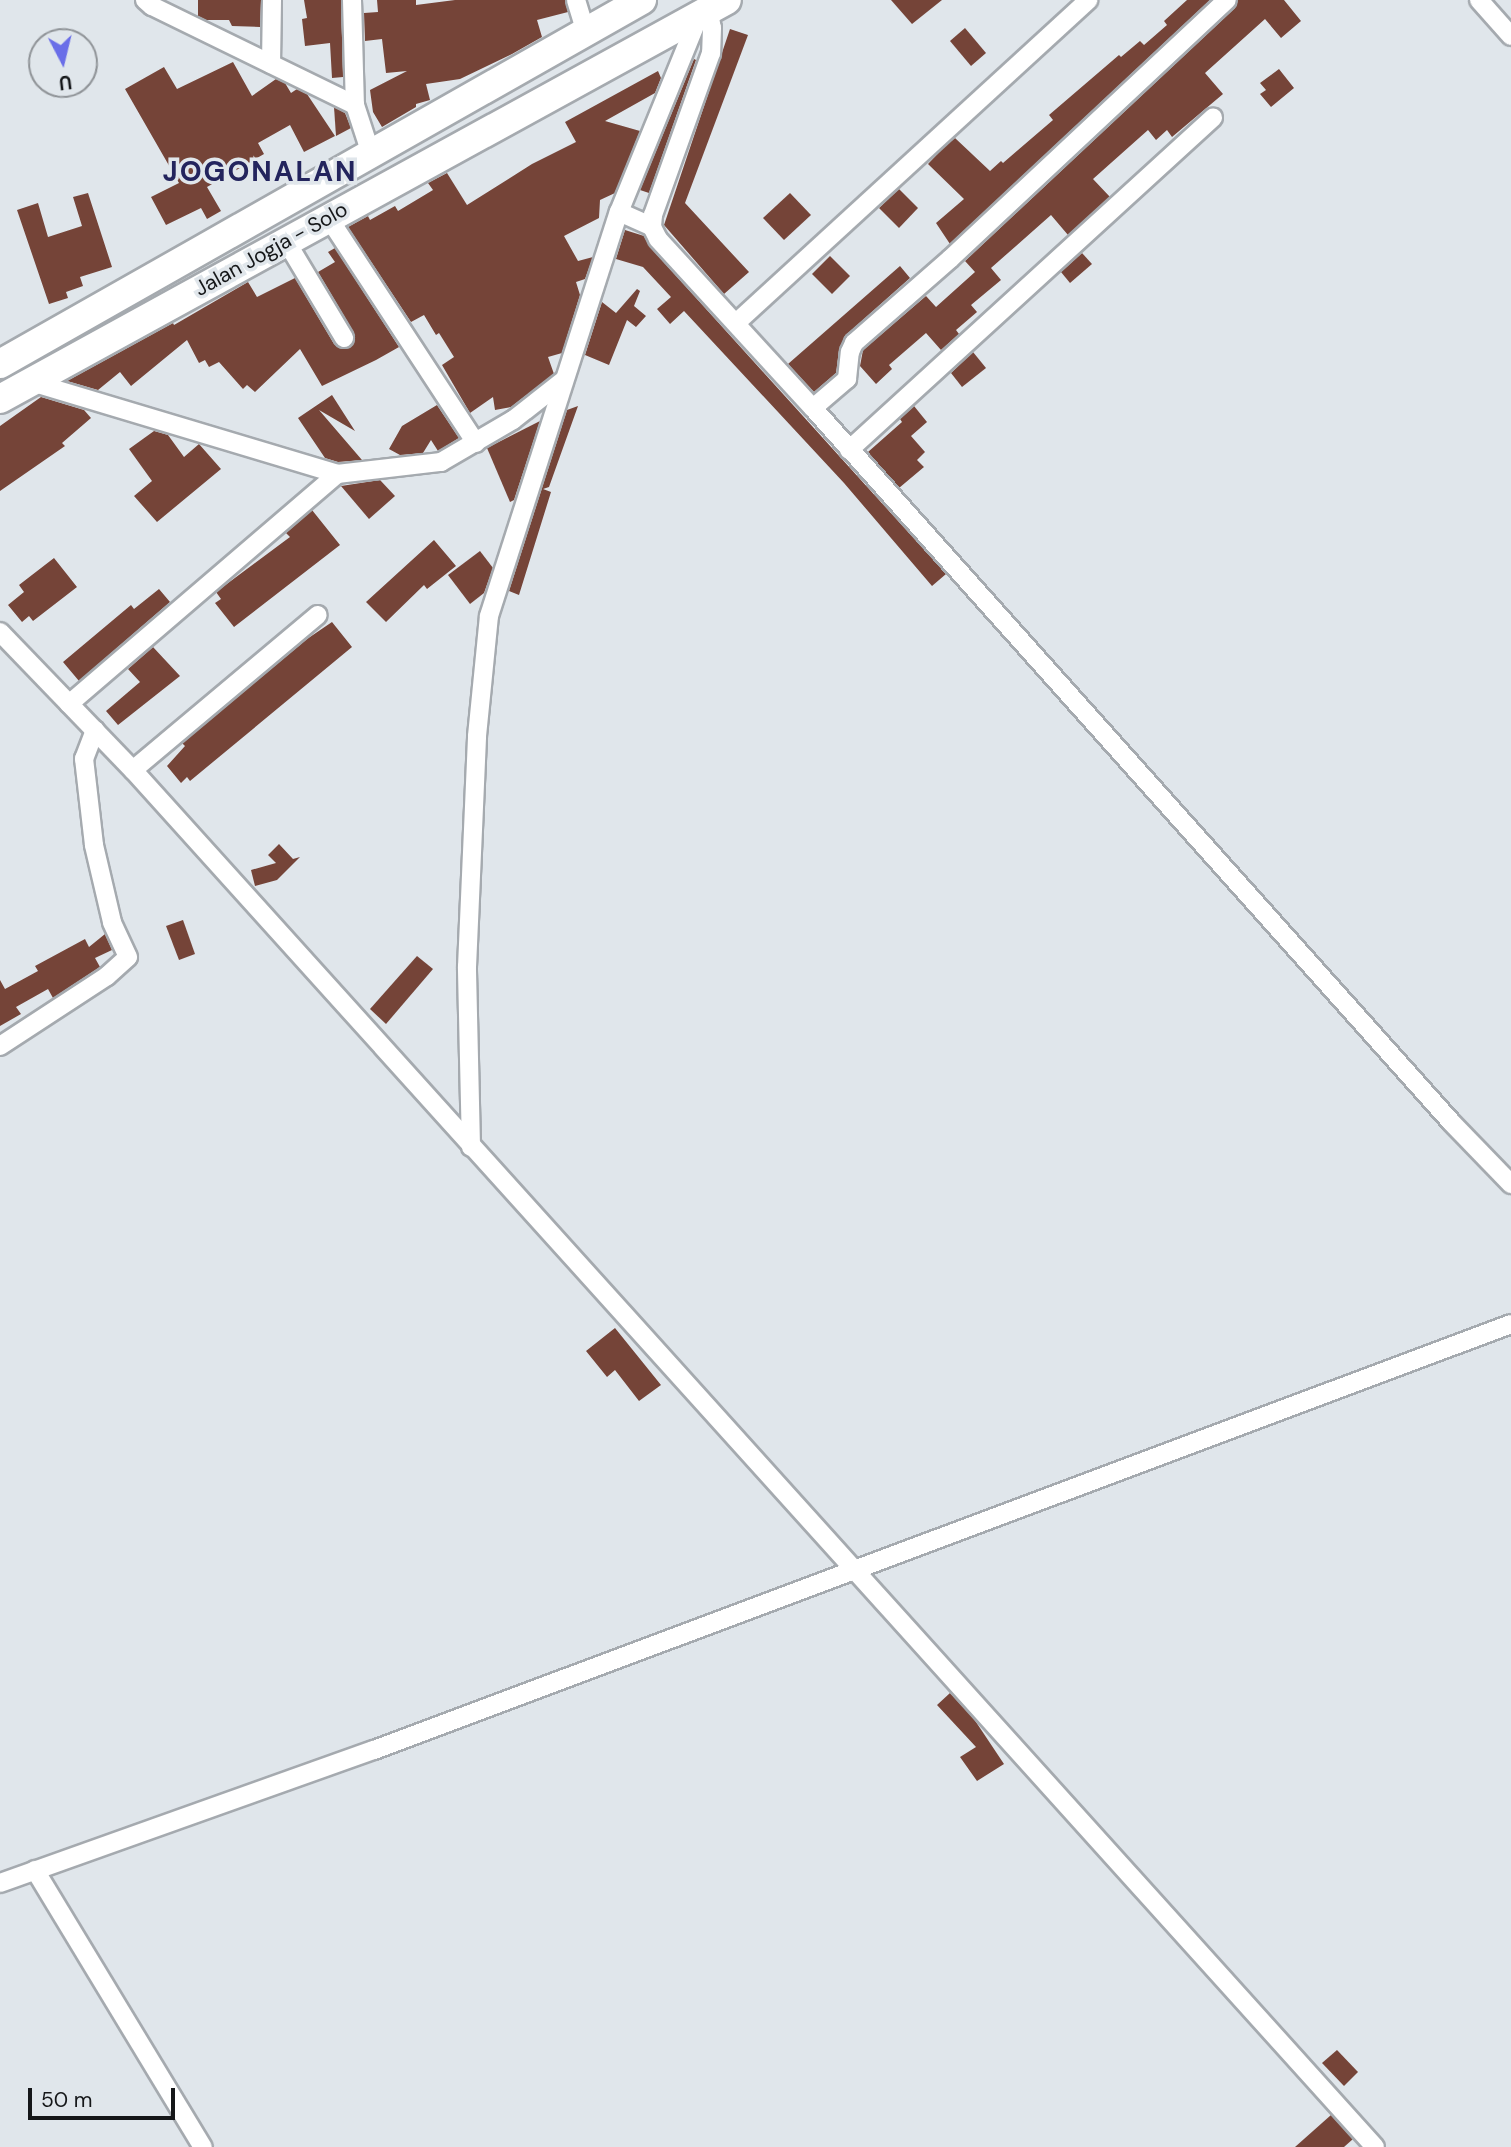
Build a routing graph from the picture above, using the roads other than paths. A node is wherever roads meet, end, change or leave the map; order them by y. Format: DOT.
graph roads {
  1 [pos="145,0"];
  2 [pos="272,0"];
  3 [pos="352,0"];
  4 [pos="576,0"];
  5 [pos="642,0"];
  6 [pos="1088,0"];
  7 [pos="1227,0"];
  8 [pos="1479,0"];
  9 [pos="710,6"];
  10 [pos="586,32"];
  11 [pos="1511,36"];
  12 [pos="271,64"];
  13 [pos="355,105"];
  14 [pos="1213,118"];
  15 [pos="372,154"];
  16 [pos="619,212"];
  17 [pos="328,217"];
  18 [pos="652,227"];
  19 [pos="286,241"];
  20 [pos="736,323"];
  21 [pos="345,338"];
  22 [pos="0,364"];
  23 [pos="564,380"];
  24 [pos="31,382"];
  25 [pos="0,399"];
  26 [pos="813,408"];
  27 [pos="476,443"];
  28 [pos="849,450"];
  29 [pos="337,474"];
  30 [pos="318,615"];
  31 [pos="0,632"];
  32 [pos="69,704"];
  33 [pos="95,730"];
  34 [pos="133,771"];
  35 [pos="0,1046"];
  36 [pos="471,1147"];
  37 [pos="1511,1184"];
  38 [pos="1511,1324"];
  39 [pos="852,1569"];
  40 [pos="35,1870"];
  41 [pos="0,1883"];
  42 [pos="204,2147"];
  43 [pos="1375,2147"];
  1 -- 12 [label="street"];
  2 -- 12 [label="street"];
  3 -- 13 [label="street"];
  4 -- 10 [label="street"];
  5 -- 10 [label="highway, Jalan Jogja - Solo"];
  6 -- 20 [label="street"];
  7 -- 26 [label="street"];
  8 -- 11 [label="street"];
  9 -- 16 [label="street"];
  9 -- 17 [label="highway, Jalan Jogja - Solo"];
  9 -- 18 [label="street"];
  10 -- 15 [label="highway, Jalan Jogja - Solo"];
  12 -- 13 [label="street"];
  13 -- 15 [label="street"];
  14 -- 28 [label="street"];
  15 -- 22 [label="highway, Jalan Jogja - Solo"];
  16 -- 18 [label="street"];
  16 -- 23 [label="street"];
  17 -- 19 [label="highway, Jalan Jogja - Solo"];
  17 -- 27 [label="street"];
  18 -- 20 [label="street"];
  19 -- 21 [label="street"];
  19 -- 24 [label="highway, Jalan Jogja - Solo"];
  20 -- 26 [label="street"];
  23 -- 27 [label="street"];
  23 -- 36 [label="street"];
  24 -- 25 [label="highway, Jalan Jogja - Solo"];
  24 -- 29 [label="street"];
  26 -- 28 [label="street"];
  27 -- 29 [label="street"];
  28 -- 37 [label="street"];
  29 -- 32 [label="street"];
  30 -- 34 [label="street"];
  31 -- 32 [label="street"];
  32 -- 33 [label="street"];
  33 -- 34 [label="street"];
  33 -- 35 [label="street"];
  34 -- 36 [label="street"];
  36 -- 39 [label="street"];
  38 -- 39 [label="street"];
  39 -- 40 [label="street"];
  39 -- 43 [label="street"];
  40 -- 41 [label="street"];
  40 -- 42 [label="street"];
}
